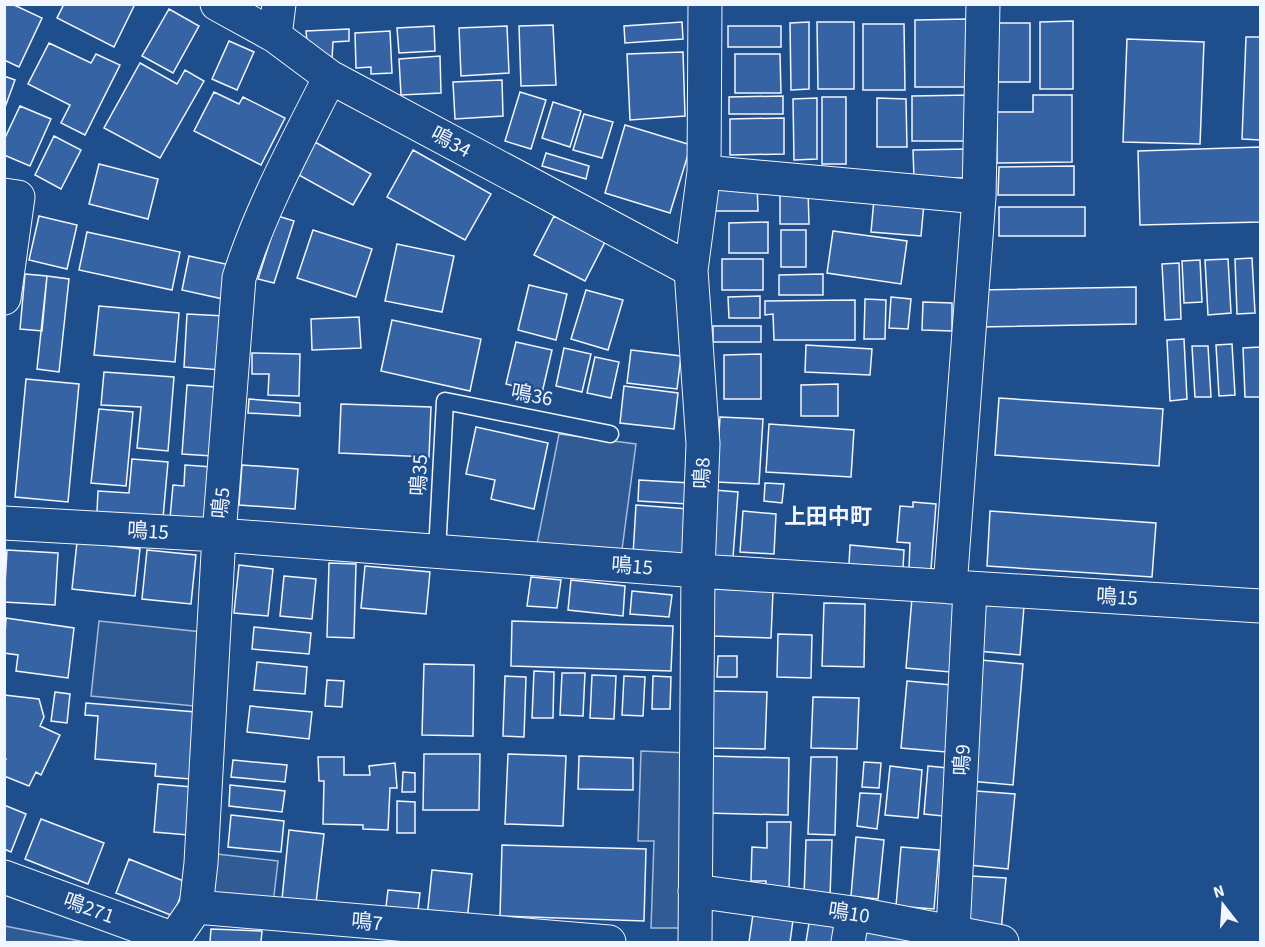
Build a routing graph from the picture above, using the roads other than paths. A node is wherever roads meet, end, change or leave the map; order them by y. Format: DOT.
graph roads {
  1 [pos="217,4"];
  2 [pos="705,4"];
  3 [pos="983,4"];
  4 [pos="278,20"];
  5 [pos="330,77"];
  6 [pos="704,172"];
  7 [pos="11,196"];
  8 [pos="979,197"];
  9 [pos="691,270"];
  10 [pos="4,298"];
  11 [pos="445,401"];
  12 [pos="610,434"];
  13 [pos="4,523"];
  14 [pos="219,535"];
  15 [pos="437,552"];
  16 [pos="698,571"];
  17 [pos="960,588"];
  18 [pos="1260,606"];
  19 [pos="4,877"];
  20 [pos="695,891"];
  21 [pos="196,907"];
  22 [pos="850,928"];
  23 [pos="953,932"];
  24 [pos="174,941"];
  25 [pos="566,941"];
  26 [pos="609,942"];
  27 [pos="695,942"];
  28 [pos="1002,942"];
  1 -- 4 [label="street, 鳴34"];
  2 -- 6 [label="street, 鳴8"];
  3 -- 8 [label="street, 鳴9"];
  4 -- 5 [label="street, 鳴34"];
  5 -- 9 [label="street, 鳴34"];
  5 -- 14 [label="street, 鳴5"];
  6 -- 8 [label="street"];
  6 -- 9 [label="street, 鳴8"];
  7 -- 10 [label="street"];
  8 -- 17 [label="street, 鳴9"];
  9 -- 16 [label="street, 鳴8"];
  11 -- 12 [label="lane, 鳴36"];
  11 -- 15 [label="lane, 鳴35"];
  13 -- 14 [label="street, 鳴15"];
  14 -- 15 [label="street, 鳴15"];
  14 -- 21 [label="street, 鳴5"];
  15 -- 16 [label="street, 鳴15"];
  16 -- 17 [label="street, 鳴15"];
  16 -- 20 [label="street, 鳴8"];
  17 -- 18 [label="street, 鳴15"];
  17 -- 23 [label="street, 鳴9"];
  19 -- 24 [label="street, 鳴271"];
  20 -- 22 [label="street, 鳴10"];
  20 -- 27 [label="street, 鳴8"];
  21 -- 24 [label="street, 鳴5"];
  21 -- 25 [label="street, 鳴7"];
  22 -- 23 [label="street, 鳴10"];
  23 -- 28 [label="street, 鳴10"];
  25 -- 26 [label="street, 鳴7"];
}
